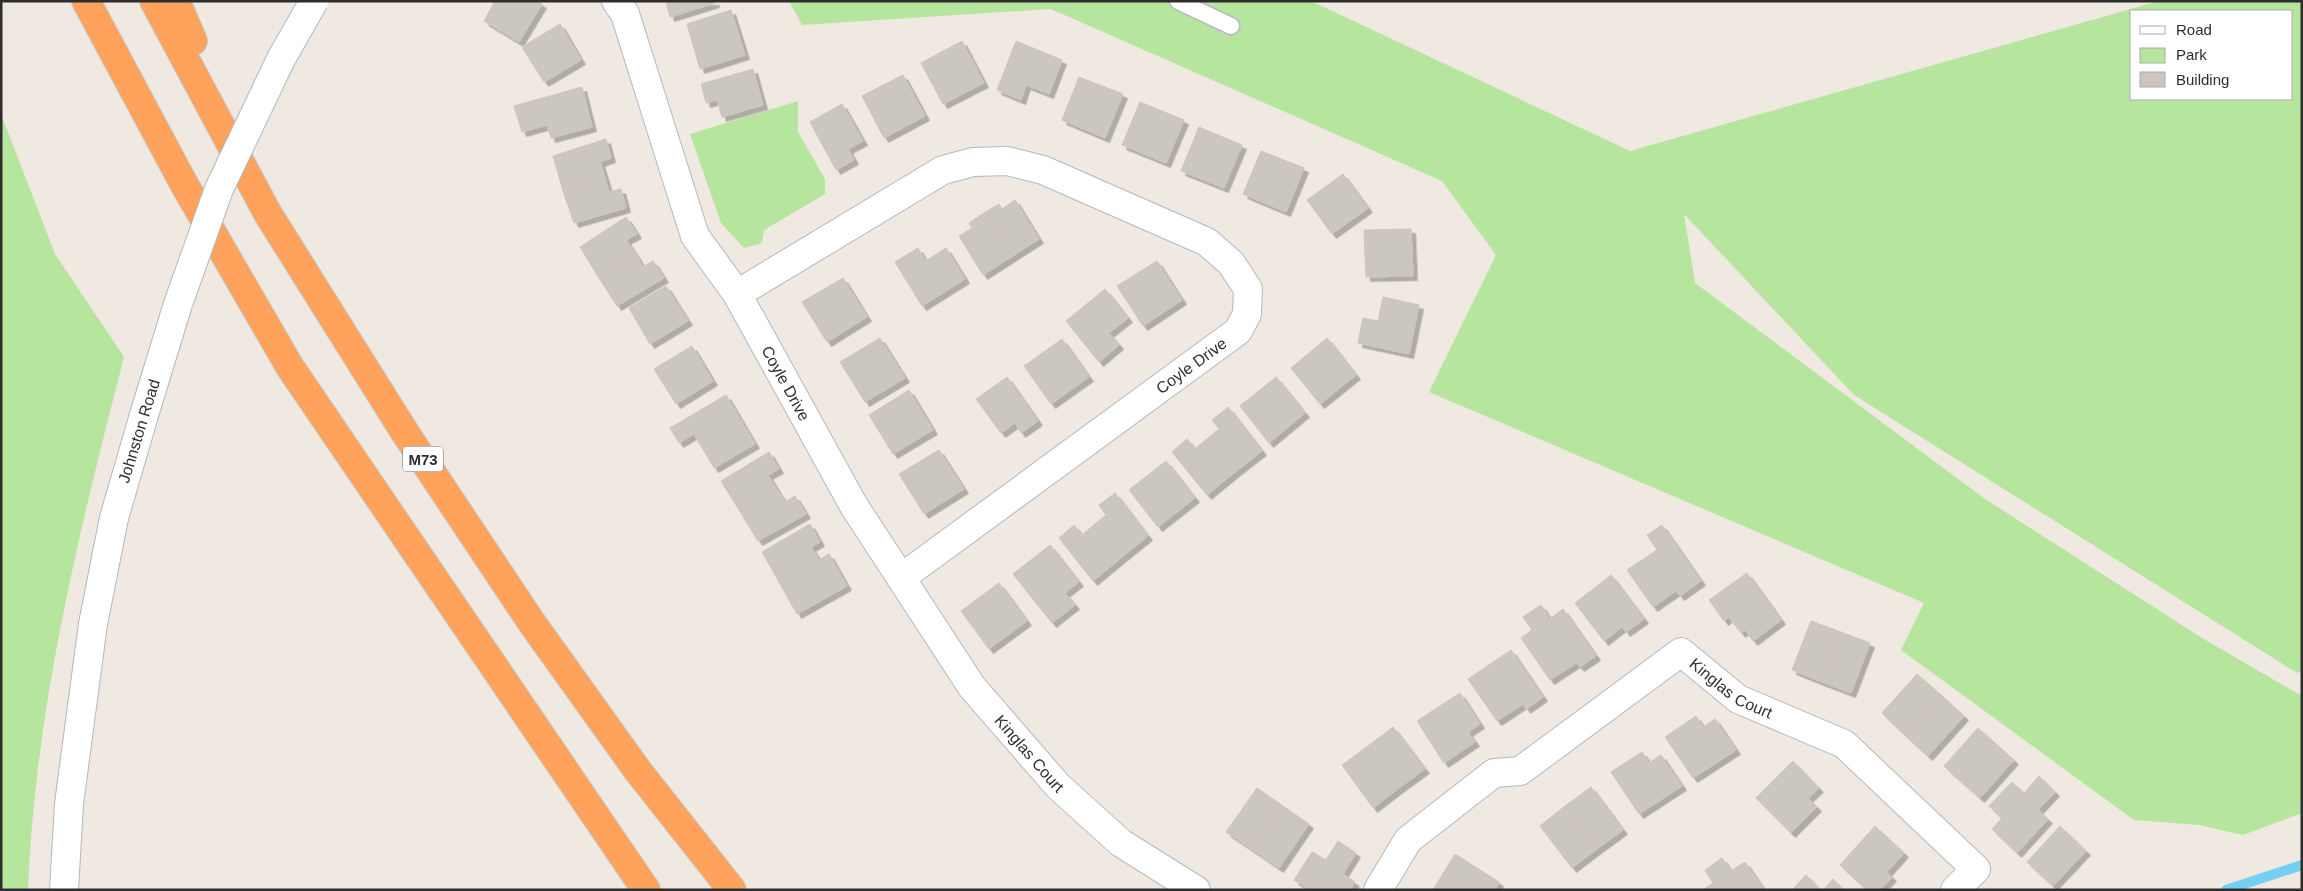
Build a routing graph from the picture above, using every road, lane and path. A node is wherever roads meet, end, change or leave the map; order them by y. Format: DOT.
graph roads {
  1 [pos="73,1"];
  2 [pos="86,1"];
  3 [pos="154,1"];
  4 [pos="176,1"];
  5 [pos="314,1"];
  6 [pos="616,1"];
  7 [pos="1178,1"];
  8 [pos="1231,26"];
  9 [pos="184,184"];
  10 [pos="268,214"];
  11 [pos="737,294"];
  12 [pos="901,578"];
  13 [pos="64,890"];
  14 [pos="646,890"];
  15 [pos="732,890"];
  16 [pos="1196,890"];
  17 [pos="1378,890"];
  18 [pos="1955,890"];
  1 -- 9 [label="highway"];
  2 -- 9 [label="highway"];
  3 -- 10 [label="highway, M73"];
  4 -- 10 [label="highway"];
  5 -- 13 [label="street, Johnston Road, bridge"];
  6 -- 11 [label="street, Coyle Drive"];
  7 -- 8 [label="lane"];
  9 -- 14 [label="highway"];
  10 -- 15 [label="highway, M73"];
  11 -- 12 [label="street, Coyle Drive"];
  11 -- 12 [label="street, Coyle Drive"];
  12 -- 16 [label="street, Kinglas Court"];
  17 -- 18 [label="street, Kinglas Court"];
}
